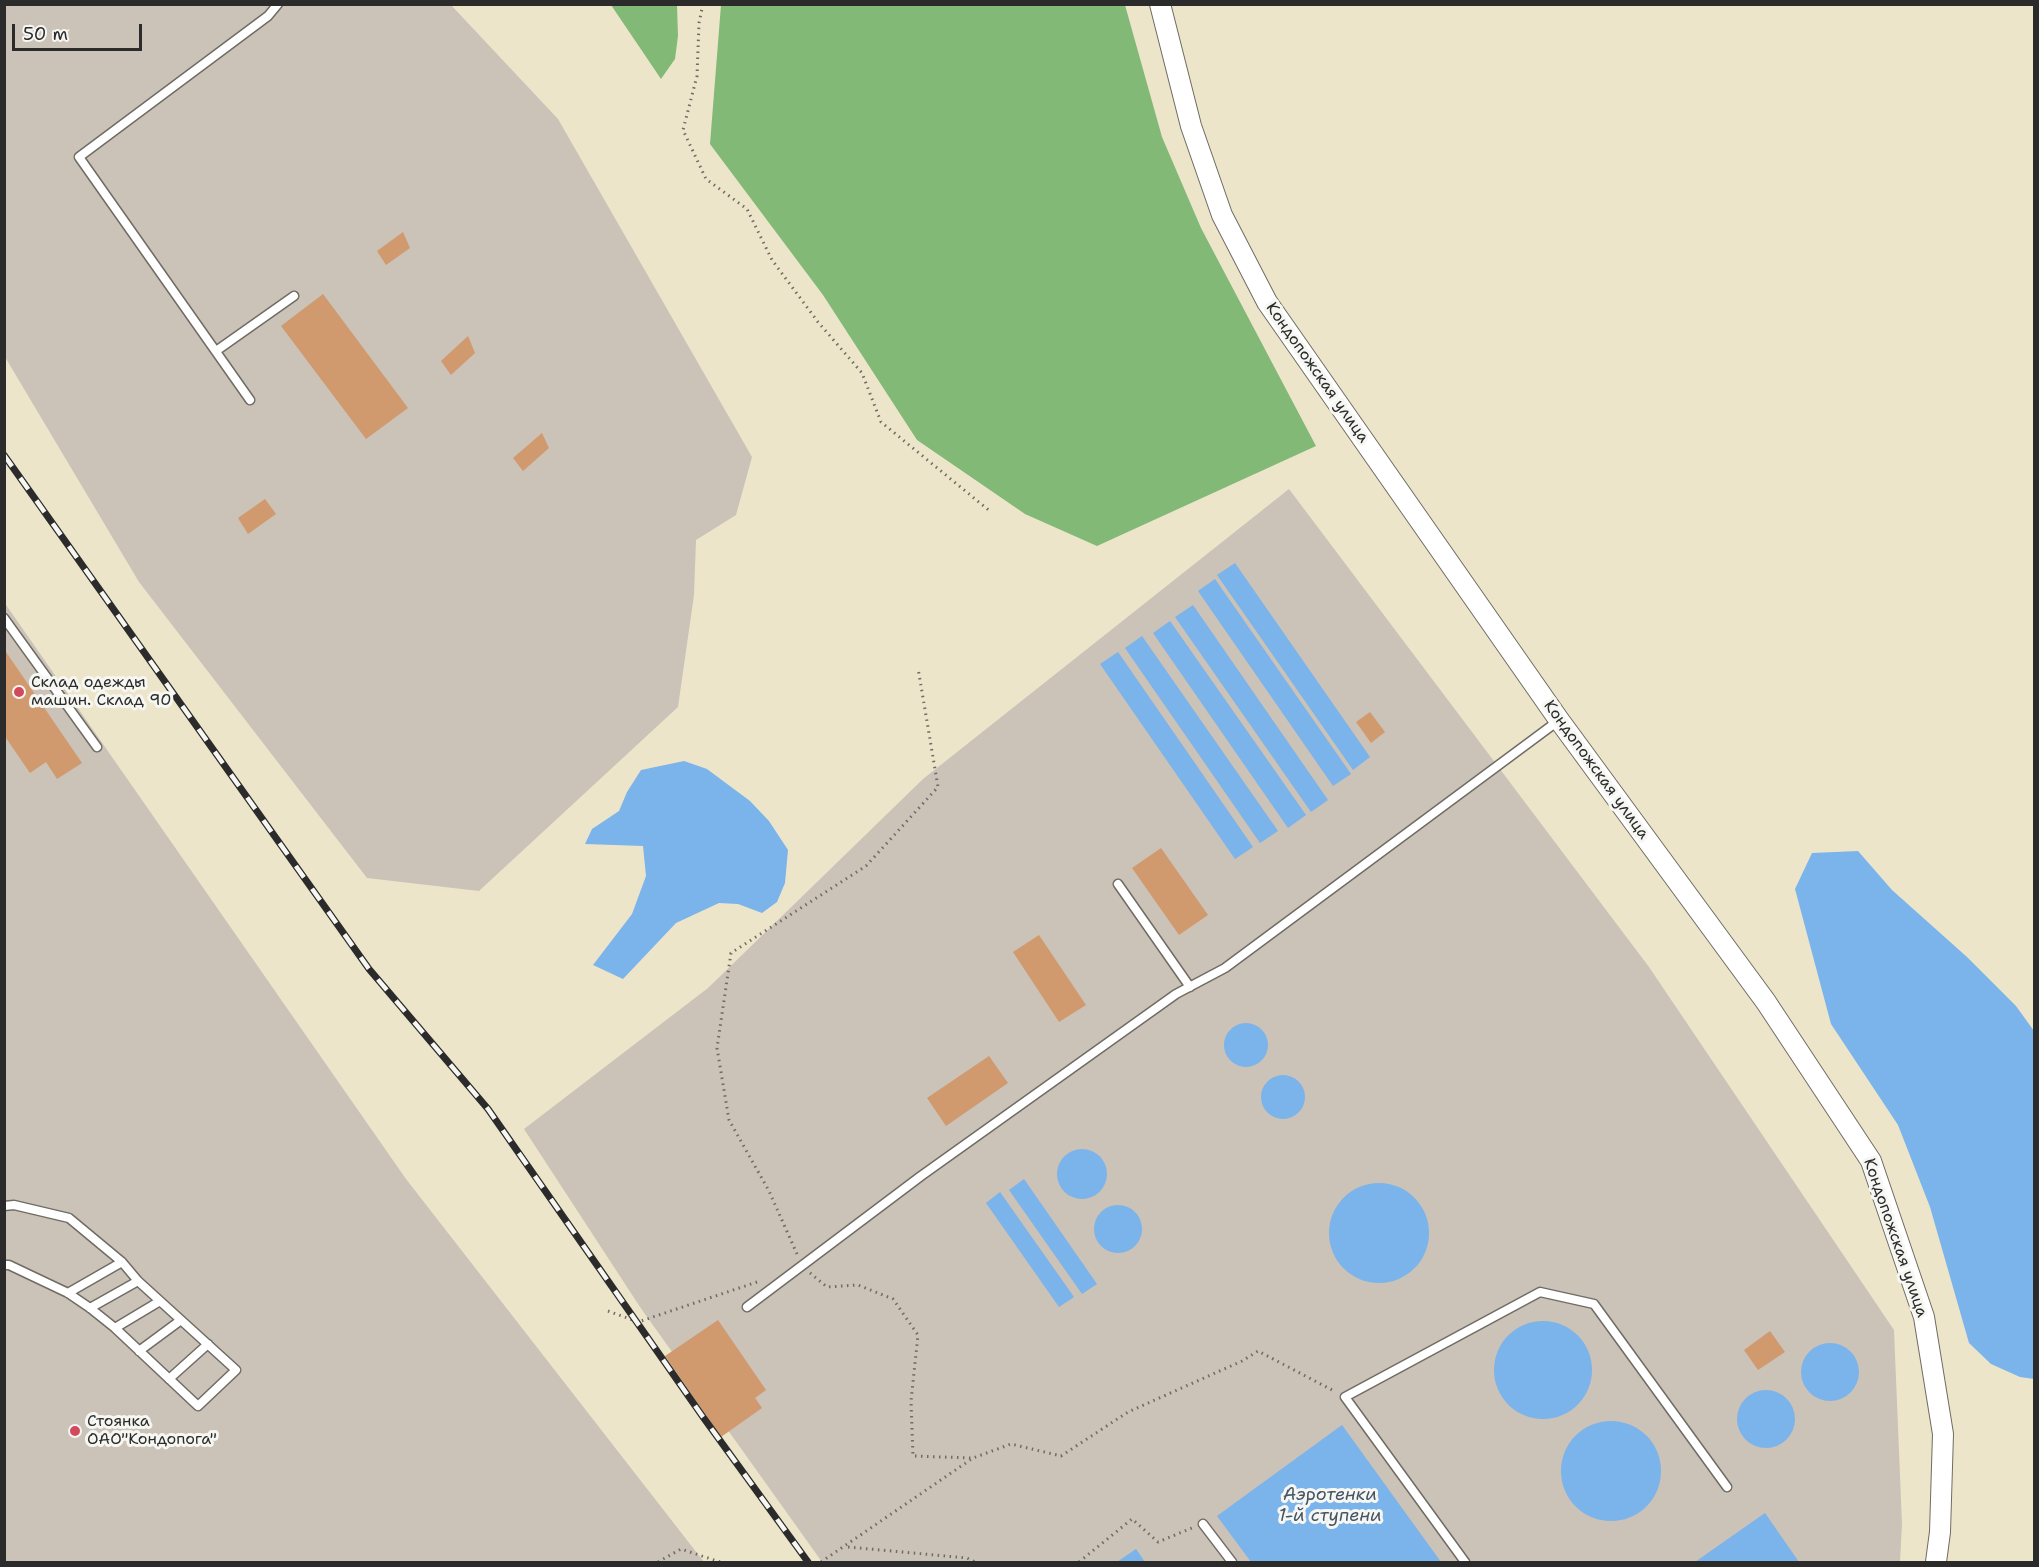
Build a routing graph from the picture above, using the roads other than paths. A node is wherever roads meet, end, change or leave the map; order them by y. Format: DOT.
graph roads {
  1 [pos="278,4"];
  2 [pos="1160,4"];
  3 [pos="294,296"];
  4 [pos="216,351"];
  5 [pos="250,400"];
  6 [pos="4,618"];
  7 [pos="1559,720"];
  8 [pos="97,747"];
  9 [pos="1118,884"];
  10 [pos="1190,987"];
  11 [pos="4,1206"];
  12 [pos="122,1262"];
  13 [pos="4,1265"];
  14 [pos="138,1281"];
  15 [pos="68,1293"];
  16 [pos="160,1300"];
  17 [pos="747,1307"];
  18 [pos="90,1308"];
  19 [pos="182,1320"];
  20 [pos="115,1328"];
  21 [pos="208,1344"];
  22 [pos="140,1351"];
  23 [pos="169,1379"];
  24 [pos="1727,1486"];
  25 [pos="1203,1524"];
  26 [pos="1232,1563"];
  27 [pos="1465,1563"];
  28 [pos="1936,1563"];
  1 -- 4 [label="lane"];
  2 -- 7 [label="street, Кондопожская улица"];
  3 -- 4 [label="lane"];
  4 -- 5 [label="lane"];
  6 -- 8 [label="lane"];
  7 -- 10 [label="lane"];
  7 -- 28 [label="street, Кондопожская улица"];
  9 -- 10 [label="lane"];
  10 -- 17 [label="lane"];
  11 -- 12 [label="lane"];
  12 -- 14 [label="lane"];
  12 -- 15 [label="lane"];
  13 -- 15 [label="lane"];
  14 -- 16 [label="lane"];
  14 -- 18 [label="lane"];
  15 -- 18 [label="lane"];
  16 -- 19 [label="lane"];
  16 -- 20 [label="lane"];
  18 -- 20 [label="lane"];
  19 -- 21 [label="lane"];
  19 -- 22 [label="lane"];
  20 -- 22 [label="lane"];
  21 -- 23 [label="lane"];
  21 -- 23 [label="lane"];
  22 -- 23 [label="lane"];
  24 -- 27 [label="lane"];
  25 -- 26 [label="lane"];
}
